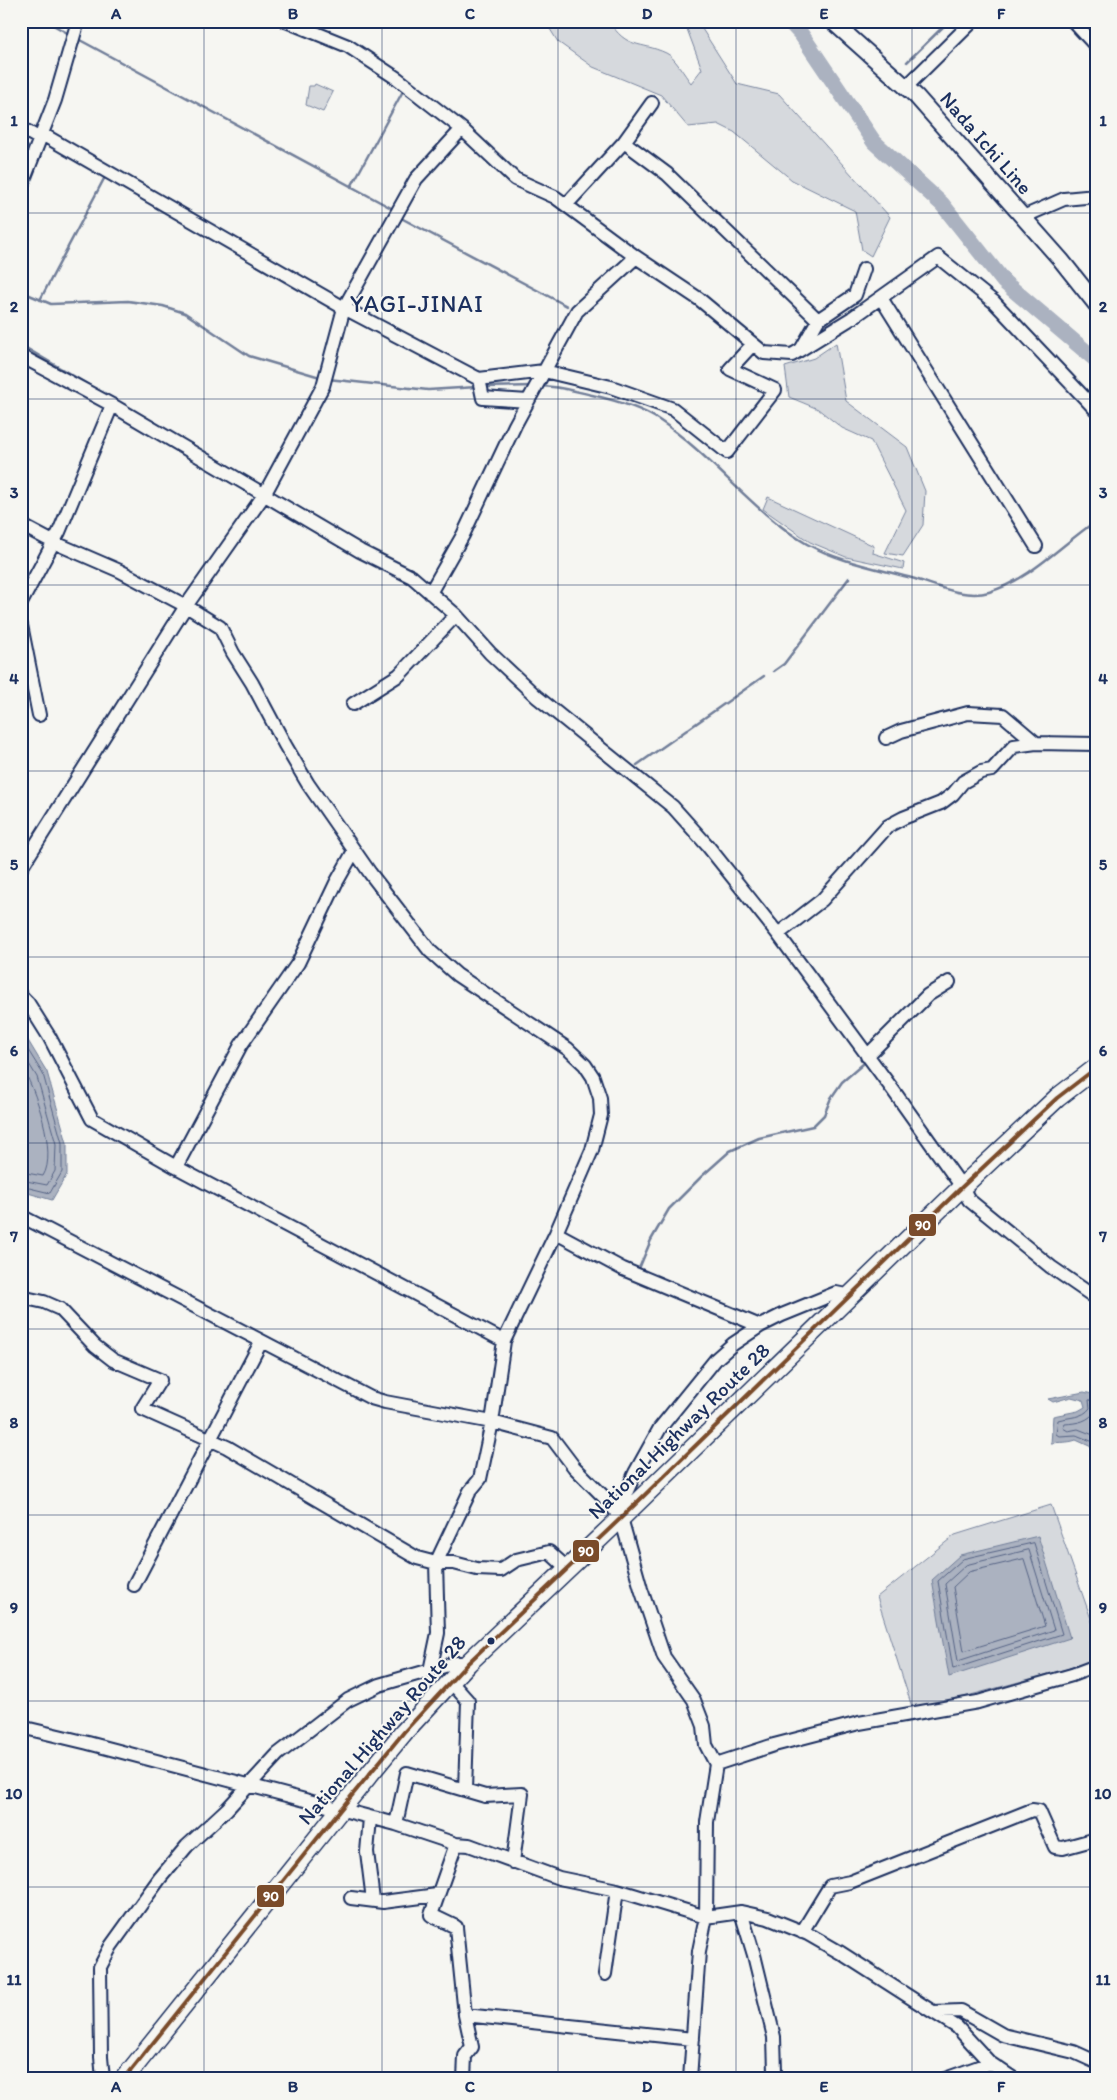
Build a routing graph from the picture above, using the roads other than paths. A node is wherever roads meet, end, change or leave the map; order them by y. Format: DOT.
graph roads {
  1 [pos="78,21"];
  2 [pos="286,21"];
  3 [pos="832,21"];
  4 [pos="973,21"];
  5 [pos="1073,21"];
  6 [pos="1096,46"];
  7 [pos="906,87"];
  8 [pos="652,103"];
  9 [pos="21,128"];
  10 [pos="462,129"];
  11 [pos="41,136"];
  12 [pos="624,142"];
  13 [pos="21,187"];
  14 [pos="1096,196"];
  15 [pos="566,205"];
  16 [pos="1023,217"];
  17 [pos="636,257"];
  18 [pos="864,269"];
  19 [pos="881,298"];
  20 [pos="1096,304"];
  21 [pos="344,308"];
  22 [pos="818,320"];
  23 [pos="753,344"];
  24 [pos="800,351"];
  25 [pos="21,356"];
  26 [pos="543,373"];
  27 [pos="479,379"];
  28 [pos="529,399"];
  29 [pos="112,405"];
  30 [pos="1096,410"];
  31 [pos="264,495"];
  32 [pos="21,525"];
  33 [pos="53,542"];
  34 [pos="1036,546"];
  35 [pos="430,593"];
  36 [pos="21,603"];
  37 [pos="186,606"];
  38 [pos="456,615"];
  39 [pos="21,625"];
  40 [pos="353,704"];
  41 [pos="39,715"];
  42 [pos="886,738"];
  43 [pos="1036,743"];
  44 [pos="1096,744"];
  45 [pos="354,851"];
  46 [pos="21,868"];
  47 [pos="778,934"];
  48 [pos="949,982"];
  49 [pos="21,996"];
  50 [pos="867,1056"];
  51 [pos="1096,1068"];
  52 [pos="176,1167"];
  53 [pos="962,1188"];
  54 [pos="21,1216"];
  55 [pos="556,1233"];
  56 [pos="851,1296"];
  57 [pos="21,1298"];
  58 [pos="1096,1298"];
  59 [pos="760,1326"];
  60 [pos="504,1341"];
  61 [pos="261,1342"];
  62 [pos="492,1422"];
  63 [pos="211,1438"];
  64 [pos="621,1518"];
  65 [pos="436,1563"];
  66 [pos="568,1569"];
  67 [pos="134,1585"];
  68 [pos="468,1663"];
  69 [pos="1096,1666"];
  70 [pos="430,1671"];
  71 [pos="451,1682"];
  72 [pos="21,1727"];
  73 [pos="716,1764"];
  74 [pos="249,1785"];
  75 [pos="465,1790"];
  76 [pos="340,1810"];
  77 [pos="370,1818"];
  78 [pos="396,1824"];
  79 [pos="1096,1839"];
  80 [pos="456,1844"];
  81 [pos="513,1862"];
  82 [pos="617,1890"];
  83 [pos="437,1895"];
  84 [pos="351,1898"];
  85 [pos="373,1900"];
  86 [pos="741,1912"];
  87 [pos="706,1917"];
  88 [pos="802,1932"];
  89 [pos="605,1974"];
  90 [pos="933,2012"];
  91 [pos="465,2015"];
  92 [pos="694,2039"];
  93 [pos="1096,2062"];
  94 [pos="990,2063"];
  95 [pos="102,2079"];
  96 [pos="124,2079"];
  97 [pos="464,2079"];
  98 [pos="690,2079"];
  99 [pos="773,2079"];
  100 [pos="945,2079"];
  101 [pos="1014,2079"];
  1 -- 11 [label="street"];
  2 -- 10 [label="street"];
  3 -- 7 [label="main road, Nada Ichi Line"];
  4 -- 7 [label="street"];
  5 -- 6 [label="street"];
  7 -- 16 [label="main road, Nada Ichi Line"];
  8 -- 12 [label="street"];
  9 -- 11 [label="street"];
  10 -- 15 [label="street"];
  10 -- 21 [label="street"];
  11 -- 13 [label="street"];
  11 -- 21 [label="street"];
  12 -- 15 [label="street"];
  12 -- 22 [label="street"];
  14 -- 16 [label="street"];
  15 -- 17 [label="street"];
  16 -- 20 [label="main road, Nada Ichi Line"];
  17 -- 23 [label="street"];
  17 -- 26 [label="street"];
  18 -- 22 [label="street"];
  19 -- 24 [label="street"];
  19 -- 30 [label="street"];
  19 -- 34 [label="street"];
  21 -- 27 [label="street"];
  21 -- 31 [label="street"];
  22 -- 24 [label="street"];
  23 -- 24 [label="street"];
  23 -- 26 [label="street"];
  25 -- 29 [label="street"];
  26 -- 27 [label="street"];
  26 -- 28 [label="street"];
  27 -- 28 [label="street"];
  28 -- 35 [label="street"];
  29 -- 31 [label="street"];
  29 -- 33 [label="street"];
  31 -- 35 [label="street"];
  31 -- 37 [label="street"];
  32 -- 33 [label="street"];
  33 -- 36 [label="street"];
  33 -- 37 [label="street"];
  35 -- 38 [label="street"];
  37 -- 45 [label="street"];
  37 -- 46 [label="street"];
  38 -- 40 [label="street"];
  38 -- 47 [label="street"];
  39 -- 41 [label="street"];
  42 -- 43 [label="street"];
  43 -- 44 [label="street"];
  43 -- 47 [label="street"];
  45 -- 52 [label="street"];
  45 -- 55 [label="street"];
  47 -- 50 [label="street"];
  48 -- 50 [label="street"];
  49 -- 52 [label="street"];
  50 -- 53 [label="street"];
  51 -- 53 [label="highway, National Highway Route 28"];
  52 -- 60 [label="street"];
  53 -- 56 [label="highway, National Highway Route 28"];
  53 -- 58 [label="street"];
  54 -- 61 [label="street"];
  55 -- 59 [label="street"];
  55 -- 60 [label="street"];
  56 -- 59 [label="street"];
  56 -- 64 [label="highway, National Highway Route 28"];
  57 -- 63 [label="street"];
  59 -- 64 [label="street"];
  60 -- 62 [label="street"];
  61 -- 62 [label="street"];
  61 -- 63 [label="street"];
  62 -- 64 [label="street"];
  62 -- 65 [label="street"];
  63 -- 65 [label="street"];
  63 -- 67 [label="street"];
  64 -- 66 [label="highway, National Highway Route 28"];
  64 -- 73 [label="street"];
  65 -- 66 [label="street"];
  65 -- 70 [label="street"];
  66 -- 68 [label="highway, National Highway Route 28"];
  68 -- 70 [label="street"];
  68 -- 71 [label="highway, National Highway Route 28"];
  69 -- 73 [label="street"];
  70 -- 74 [label="street"];
  71 -- 75 [label="street"];
  71 -- 76 [label="highway, National Highway Route 28"];
  72 -- 74 [label="street"];
  73 -- 87 [label="street"];
  74 -- 76 [label="street"];
  74 -- 95 [label="street"];
  75 -- 78 [label="street"];
  75 -- 81 [label="street"];
  76 -- 77 [label="street"];
  76 -- 96 [label="highway, National Highway Route 28"];
  77 -- 78 [label="street"];
  77 -- 85 [label="street"];
  78 -- 80 [label="street"];
  79 -- 88 [label="street"];
  80 -- 81 [label="street"];
  80 -- 83 [label="street"];
  81 -- 82 [label="street"];
  82 -- 87 [label="street"];
  82 -- 89 [label="street"];
  83 -- 85 [label="street"];
  83 -- 91 [label="street"];
  84 -- 85 [label="street"];
  86 -- 87 [label="street"];
  86 -- 88 [label="street"];
  86 -- 99 [label="street"];
  87 -- 92 [label="street"];
  88 -- 90 [label="street"];
  90 -- 93 [label="street"];
  90 -- 94 [label="street"];
  91 -- 92 [label="street"];
  91 -- 97 [label="street"];
  92 -- 98 [label="street"];
  94 -- 100 [label="street"];
  94 -- 101 [label="street"];
}
